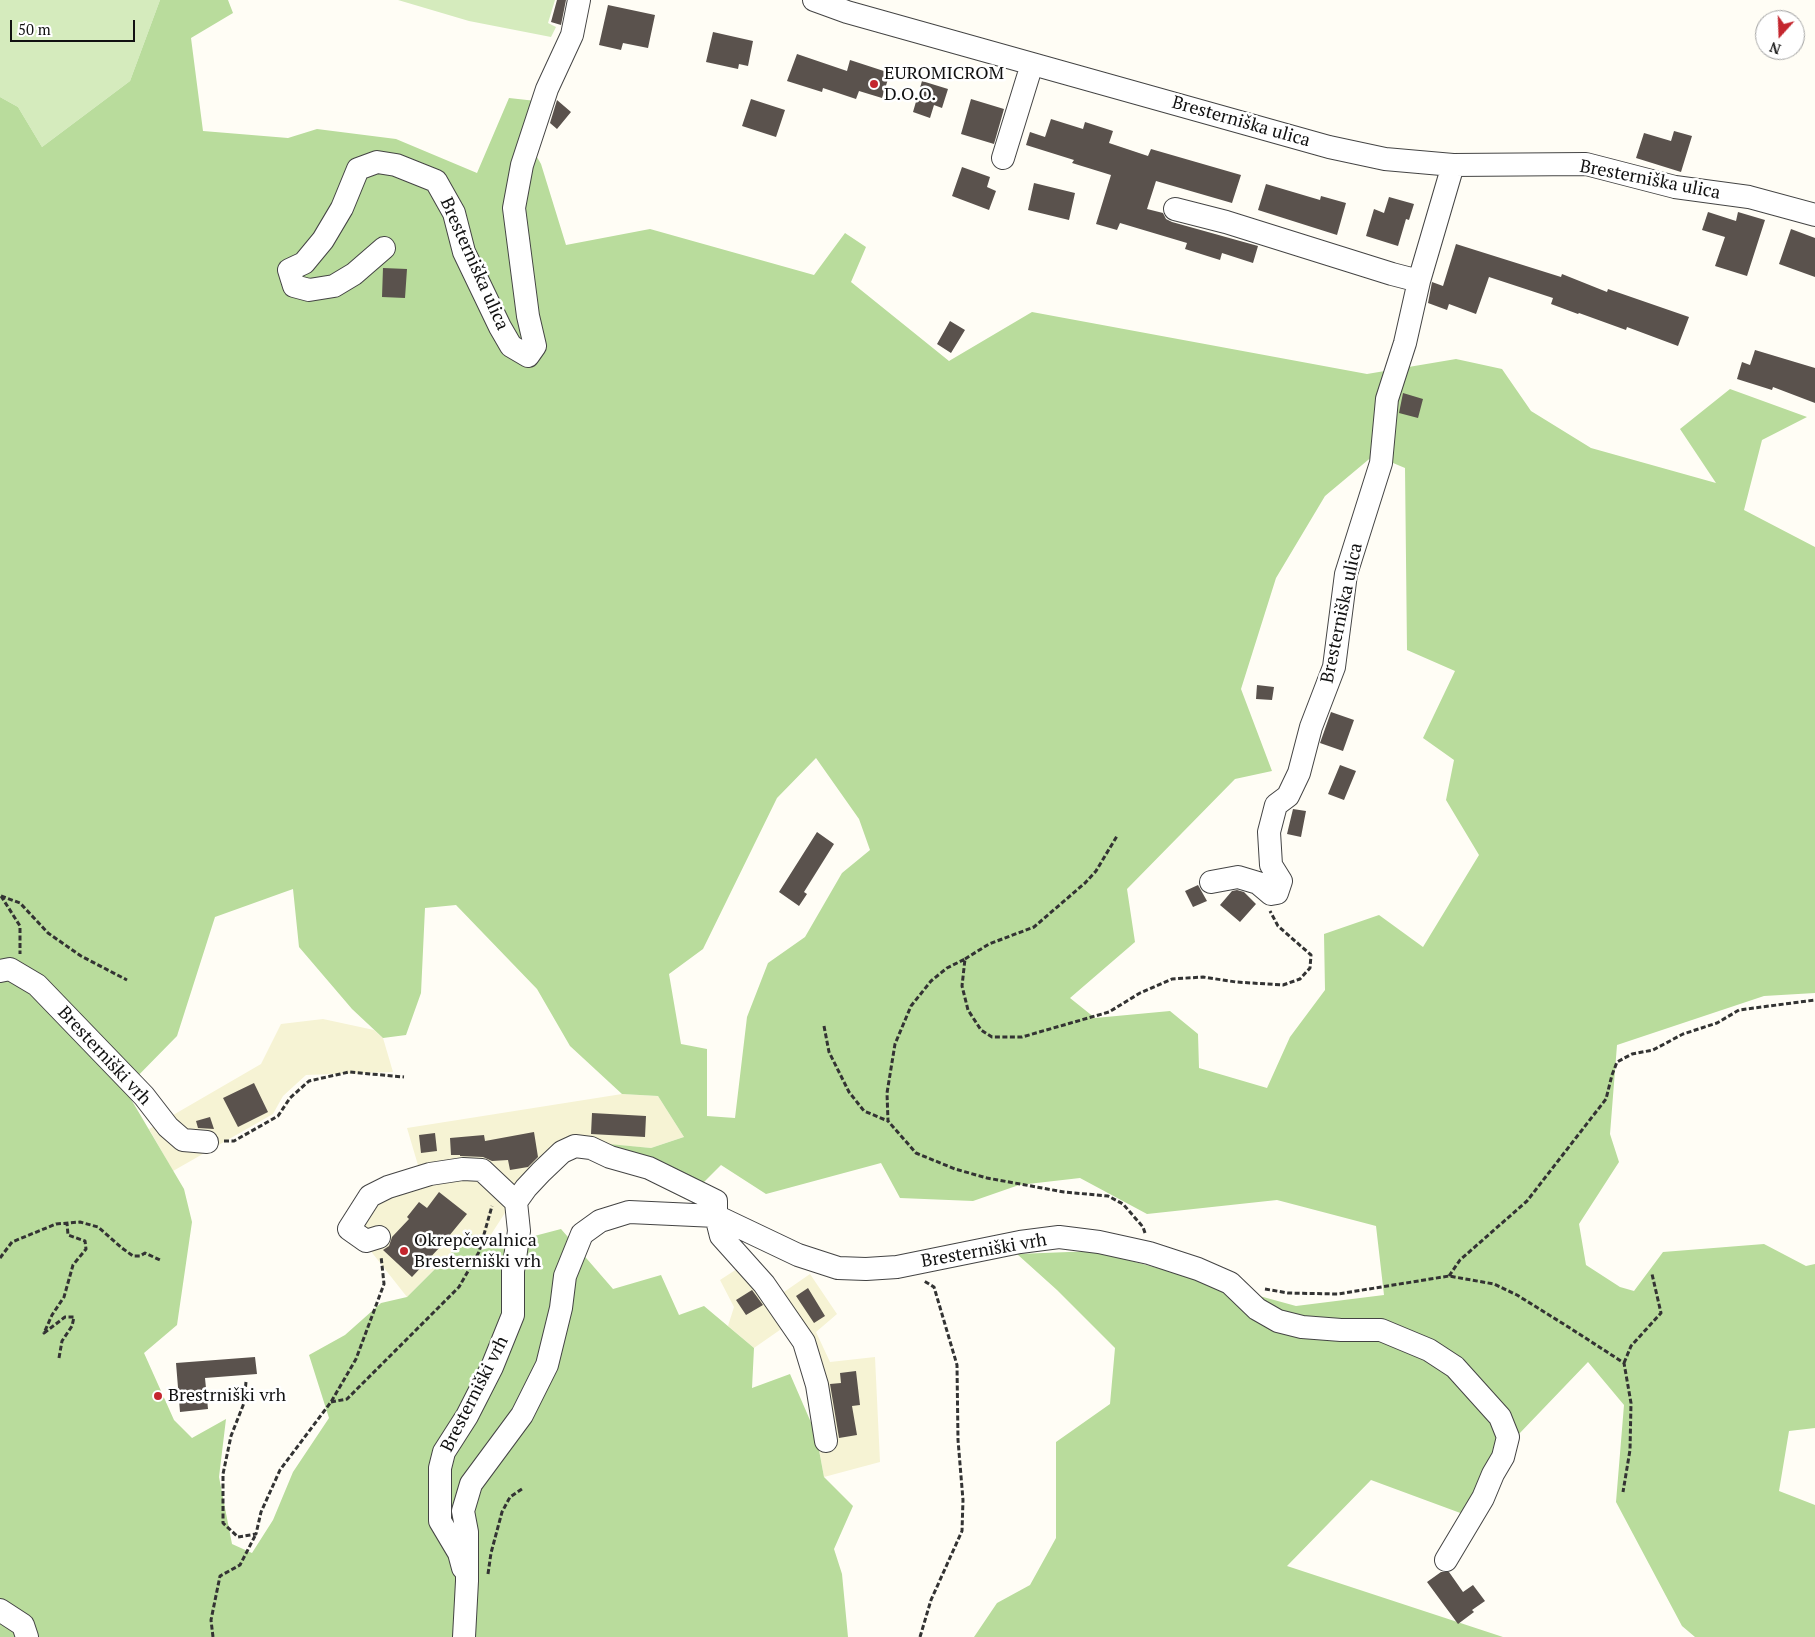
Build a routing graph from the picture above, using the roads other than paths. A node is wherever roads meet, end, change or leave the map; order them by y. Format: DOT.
graph roads {
  1 [pos="579,0"];
  2 [pos="814,0"];
  3 [pos="1032,64"];
  4 [pos="1003,158"];
  5 [pos="1453,165"];
  6 [pos="1175,209"];
  7 [pos="1815,215"];
  8 [pos="384,248"];
  9 [pos="1419,281"];
  10 [pos="1211,882"];
  11 [pos="11,973"];
  12 [pos="207,1142"];
  13 [pos="516,1202"];
  14 [pos="716,1216"];
  15 [pos="373,1239"];
  16 [pos="826,1441"];
  17 [pos="1446,1560"];
  18 [pos="477,1581"];
  19 [pos="0,1610"];
  20 [pos="27,1637"];
  21 [pos="464,1637"];
  1 -- 8 [label="street, Bresterniška ulica"];
  2 -- 3 [label="street, Bresterniška ulica"];
  3 -- 4 [label="street"];
  3 -- 5 [label="street, Bresterniška ulica"];
  5 -- 7 [label="street, Bresterniška ulica"];
  5 -- 9 [label="street, Bresterniška ulica"];
  6 -- 9 [label="street"];
  9 -- 10 [label="street, Bresterniška ulica"];
  11 -- 12 [label="street, Bresterniški vrh"];
  13 -- 14 [label="street"];
  13 -- 15 [label="street"];
  13 -- 18 [label="street, Bresterniški vrh"];
  14 -- 16 [label="street"];
  14 -- 17 [label="street, Bresterniški vrh"];
  14 -- 18 [label="street, Bresterniški vrh"];
  18 -- 21 [label="street, Bresterniški vrh"];
  19 -- 20 [label="street"];
}
